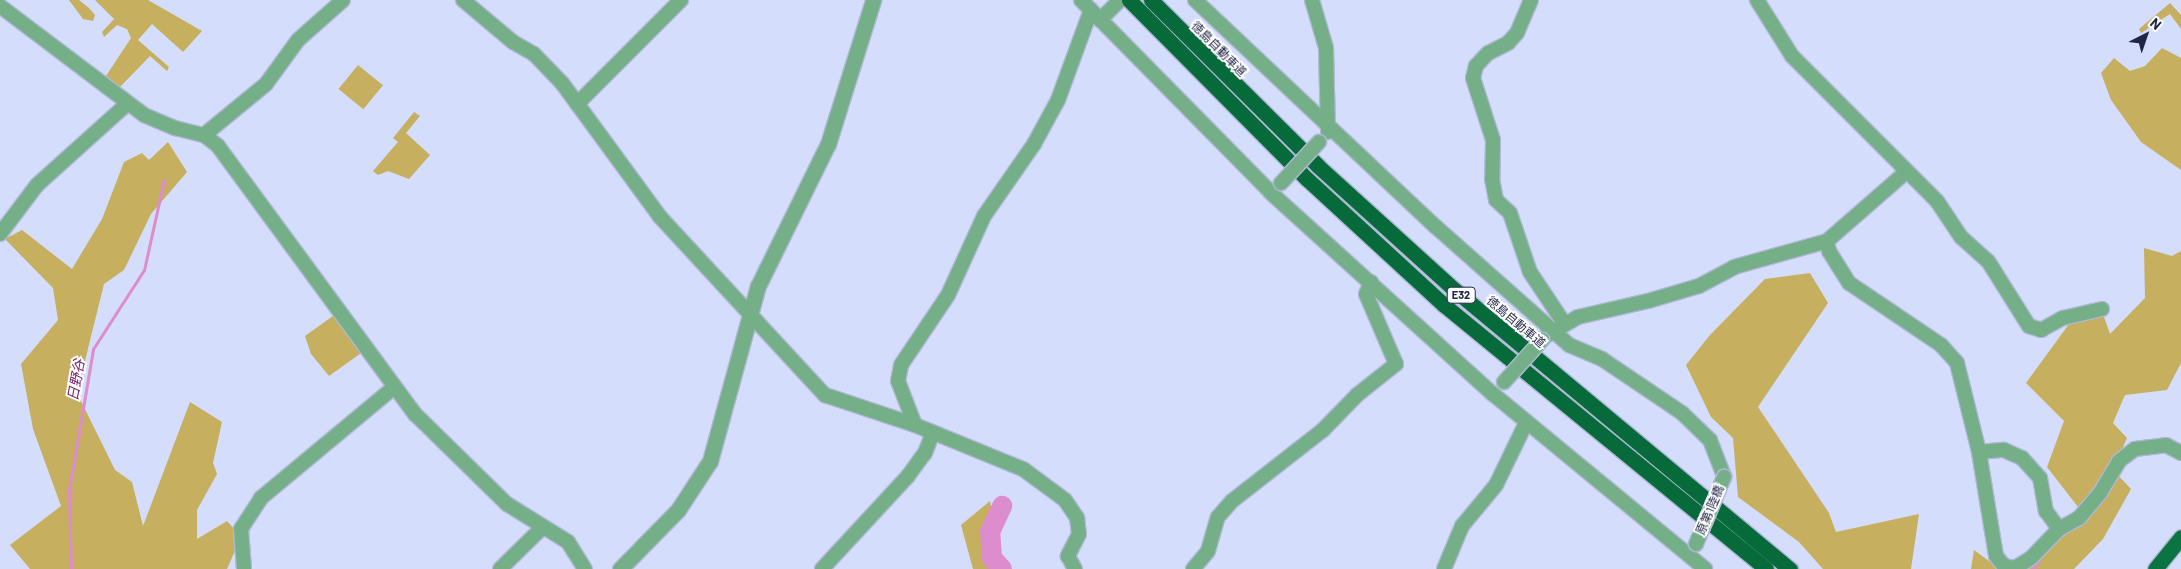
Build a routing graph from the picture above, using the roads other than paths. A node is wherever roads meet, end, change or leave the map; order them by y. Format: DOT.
graph roads {
  1 [pos="343,0"];
  2 [pos="463,0"];
  3 [pos="681,0"];
  4 [pos="873,0"];
  5 [pos="1120,0"];
  6 [pos="1129,0"];
  7 [pos="1150,0"];
  8 [pos="1195,0"];
  9 [pos="1312,0"];
  10 [pos="1531,0"];
  11 [pos="1757,0"];
  12 [pos="0,6"];
  13 [pos="1094,11"];
  14 [pos="128,102"];
  15 [pos="577,104"];
  16 [pos="1331,130"];
  17 [pos="204,135"];
  18 [pos="1905,173"];
  19 [pos="1276,188"];
  20 [pos="0,234"];
  21 [pos="1827,241"];
  22 [pos="1371,282"];
  23 [pos="2102,309"];
  24 [pos="748,316"];
  25 [pos="1553,331"];
  26 [pos="394,386"];
  27 [pos="1493,394"];
  28 [pos="1526,423"];
  29 [pos="915,425"];
  30 [pos="933,432"];
  31 [pos="1980,452"];
  32 [pos="2181,453"];
  33 [pos="543,526"];
  34 [pos="2059,529"];
  35 [pos="2181,537"];
  36 [pos="1692,550"];
  37 [pos="244,569"];
  38 [pos="500,569"];
  39 [pos="585,569"];
  40 [pos="620,569"];
  41 [pos="822,569"];
  42 [pos="1075,569"];
  43 [pos="1193,569"];
  44 [pos="1444,569"];
  45 [pos="1705,569"];
  46 [pos="1766,569"];
  47 [pos="1790,569"];
  48 [pos="2155,569"];
  1 -- 17 [label="street"];
  2 -- 15 [label="street"];
  3 -- 15 [label="street"];
  4 -- 24 [label="street"];
  5 -- 13 [label="street"];
  6 -- 46 [label="highway, E32"];
  7 -- 47 [label="highway, 徳島自動車道 / E32"];
  8 -- 16 [label="street"];
  9 -- 16 [label="street"];
  10 -- 25 [label="street"];
  11 -- 18 [label="street"];
  12 -- 14 [label="street"];
  13 -- 19 [label="street"];
  13 -- 29 [label="street"];
  14 -- 17 [label="street"];
  14 -- 20 [label="street"];
  15 -- 24 [label="street"];
  16 -- 19 [label="street, bridge"];
  16 -- 25 [label="street"];
  17 -- 26 [label="street"];
  18 -- 21 [label="street"];
  18 -- 23 [label="street"];
  19 -- 22 [label="street"];
  21 -- 25 [label="street"];
  21 -- 31 [label="street"];
  22 -- 27 [label="street"];
  22 -- 43 [label="street"];
  24 -- 29 [label="street"];
  24 -- 40 [label="street"];
  25 -- 27 [label="street, bridge"];
  25 -- 36 [label="street, 原第1陸橋, bridge"];
  26 -- 33 [label="street"];
  26 -- 37 [label="street"];
  27 -- 28 [label="street"];
  28 -- 36 [label="street"];
  28 -- 44 [label="street"];
  29 -- 30 [label="street"];
  30 -- 41 [label="street"];
  30 -- 42 [label="street"];
  31 -- 34 [label="street"];
  31 -- 34 [label="street"];
  32 -- 34 [label="street"];
  33 -- 38 [label="street"];
  33 -- 39 [label="street"];
  35 -- 48 [label="highway"];
  36 -- 45 [label="street"];
}
